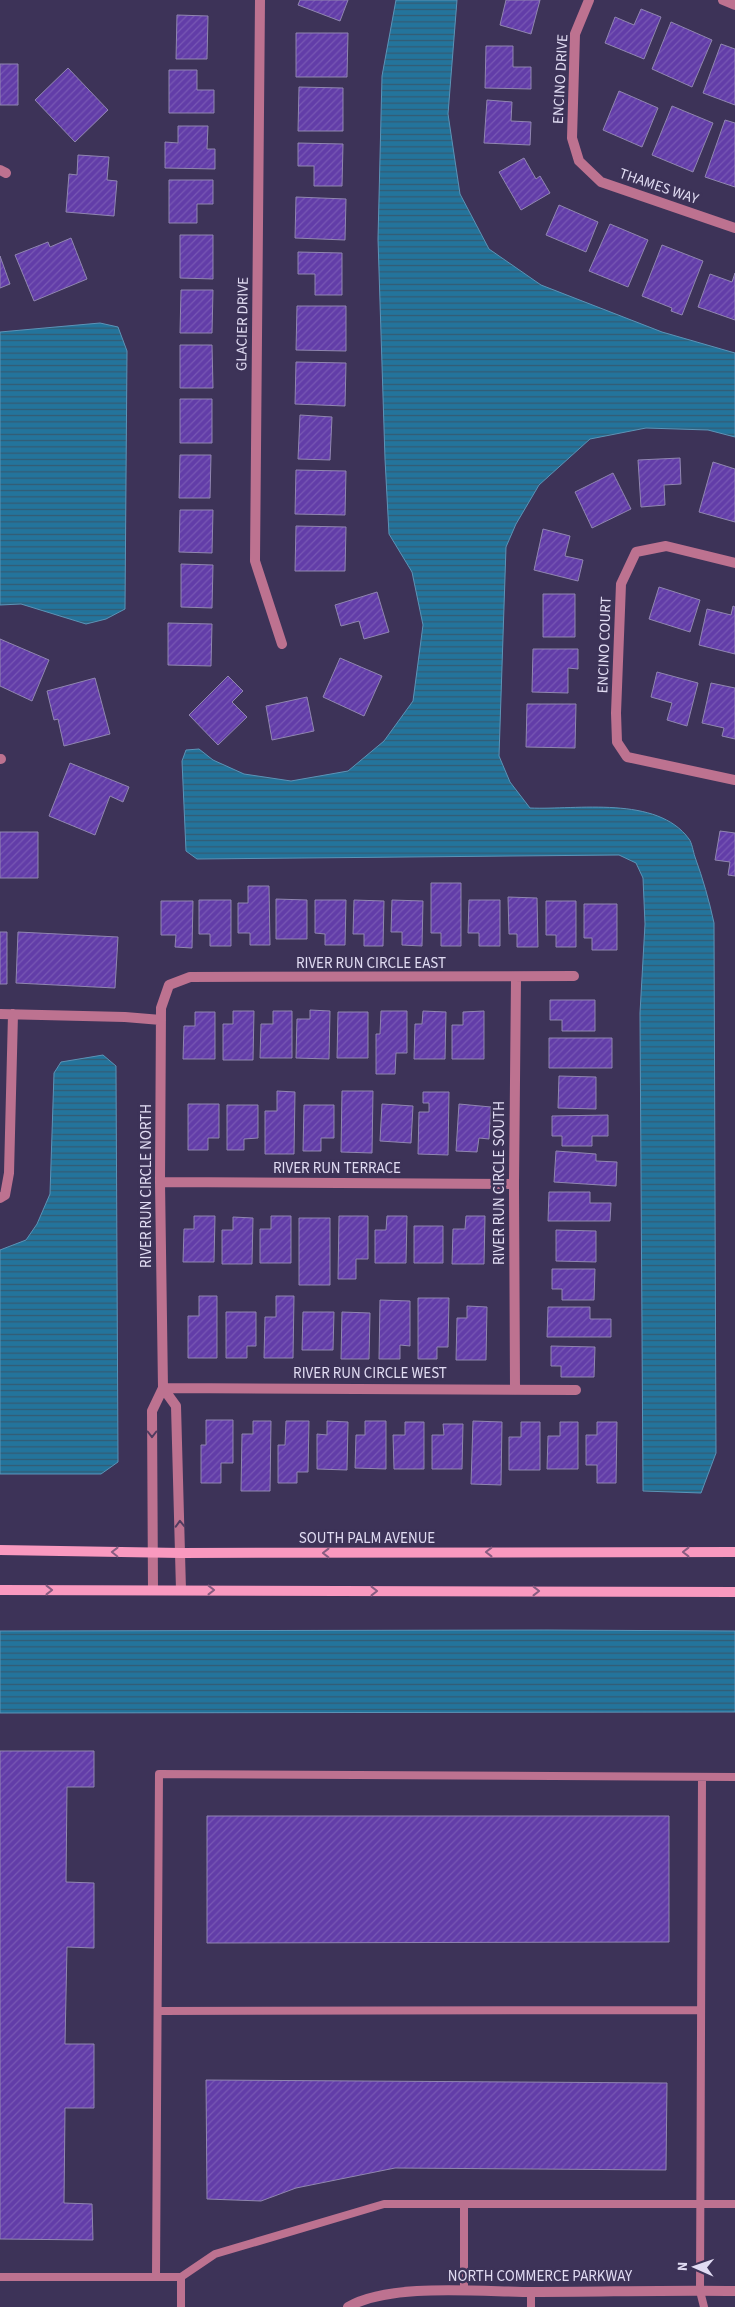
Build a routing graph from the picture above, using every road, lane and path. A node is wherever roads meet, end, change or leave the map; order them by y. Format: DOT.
graph roads {
  1 [pos="260,0"];
  2 [pos="589,0"];
  3 [pos="723,0"];
  4 [pos="735,5"];
  5 [pos="579,161"];
  6 [pos="735,228"];
  7 [pos="735,563"];
  8 [pos="282,644"];
  9 [pos="735,780"];
  10 [pos="574,976"];
  11 [pos="516,978"];
  12 [pos="169,985"];
  13 [pos="0,1014"];
  14 [pos="13,1014"];
  15 [pos="161,1020"];
  16 [pos="5,1124"];
  17 [pos="160,1182"];
  18 [pos="514,1184"];
  19 [pos="0,1198"];
  20 [pos="163,1388"];
  21 [pos="515,1389"];
  22 [pos="576,1390"];
  23 [pos="0,1550"];
  24 [pos="152,1552"];
  25 [pos="735,1552"];
  26 [pos="181,1553"];
  27 [pos="0,1590"];
  28 [pos="153,1590"];
  29 [pos="181,1590"];
  30 [pos="735,1592"];
  31 [pos="702,1777"];
  32 [pos="735,1777"];
  33 [pos="702,2010"];
  34 [pos="158,2011"];
  35 [pos="701,2203"];
  36 [pos="464,2204"];
  37 [pos="735,2204"];
  38 [pos="0,2277"];
  39 [pos="156,2277"];
  40 [pos="181,2277"];
  41 [pos="464,2290"];
  42 [pos="700,2290"];
  43 [pos="735,2291"];
  44 [pos="531,2292"];
  45 [pos="181,2307"];
  46 [pos="348,2307"];
  47 [pos="531,2307"];
  48 [pos="704,2307"];
  1 -- 8 [label="street, GLACIER DRIVE"];
  2 -- 5 [label="street, ENCINO DRIVE"];
  3 -- 4 [label="street"];
  5 -- 6 [label="street, THAMES WAY"];
  7 -- 9 [label="street, ENCINO COURT"];
  10 -- 11 [label="street, RIVER RUN CIRCLE EAST"];
  11 -- 12 [label="street, RIVER RUN CIRCLE EAST"];
  11 -- 18 [label="street, RIVER RUN CIRCLE SOUTH"];
  12 -- 15 [label="street, RIVER RUN CIRCLE NORTH"];
  13 -- 14 [label="street"];
  14 -- 15 [label="street"];
  14 -- 16 [label="street"];
  15 -- 17 [label="street, RIVER RUN CIRCLE NORTH"];
  16 -- 19 [label="street"];
  17 -- 18 [label="street, RIVER RUN TERRACE"];
  17 -- 20 [label="street, RIVER RUN CIRCLE NORTH"];
  18 -- 21 [label="street, RIVER RUN CIRCLE SOUTH"];
  20 -- 21 [label="street, RIVER RUN CIRCLE WEST"];
  20 -- 24 [label="street, RIVER RUN CIRCLE NORTH, one-way"];
  26 -- 20 [label="street, one-way"];
  21 -- 22 [label="street, RIVER RUN CIRCLE WEST"];
  24 -- 23 [label="main road, SOUTH PALM AVENUE, one-way"];
  24 -- 26 [label="main road, SOUTH PALM AVENUE"];
  24 -- 28 [label="street, RIVER RUN CIRCLE NORTH"];
  25 -- 26 [label="main road, SOUTH PALM AVENUE, one-way"];
  26 -- 29 [label="street"];
  27 -- 28 [label="main road, one-way"];
  28 -- 29 [label="main road"];
  29 -- 30 [label="main road, one-way"];
  31 -- 32 [label="lane"];
  31 -- 33 [label="lane"];
  31 -- 34 [label="lane"];
  33 -- 34 [label="lane"];
  33 -- 35 [label="lane"];
  34 -- 39 [label="lane"];
  35 -- 36 [label="lane"];
  35 -- 37 [label="lane"];
  35 -- 42 [label="lane"];
  36 -- 40 [label="lane"];
  36 -- 41 [label="lane"];
  38 -- 39 [label="lane"];
  39 -- 40 [label="lane"];
  40 -- 45 [label="lane"];
  41 -- 44 [label="street, NORTH COMMERCE PARKWAY"];
  41 -- 46 [label="street, NORTH COMMERCE PARKWAY"];
  42 -- 43 [label="street, NORTH COMMERCE PARKWAY"];
  42 -- 44 [label="street, NORTH COMMERCE PARKWAY"];
  42 -- 48 [label="lane"];
  44 -- 47 [label="lane"];
}
